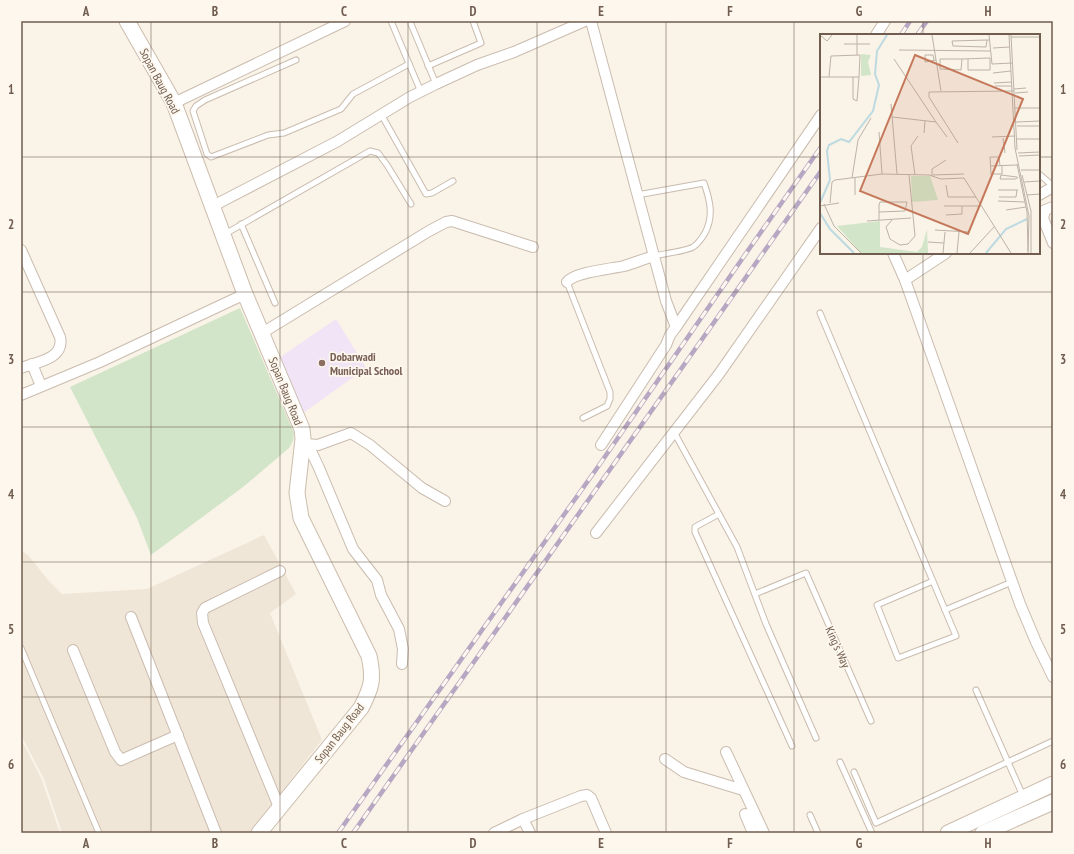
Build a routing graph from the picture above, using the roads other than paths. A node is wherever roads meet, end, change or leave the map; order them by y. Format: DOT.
graph roads {
  1 [pos="127,21"];
  2 [pos="345,21"];
  3 [pos="392,21"];
  4 [pos="473,21"];
  5 [pos="585,21"];
  6 [pos="591,21"];
  7 [pos="885,21"];
  8 [pos="411,24"];
  9 [pos="877,34"];
  10 [pos="296,60"];
  11 [pos="409,64"];
  12 [pos="428,66"];
  13 [pos="436,84"];
  14 [pos="421,92"];
  15 [pos="174,103"];
  16 [pos="381,114"];
  17 [pos="820,116"];
  18 [pos="1040,175"];
  19 [pos="453,181"];
  20 [pos="1053,186"];
  21 [pos="1040,194"];
  22 [pos="637,195"];
  23 [pos="411,204"];
  24 [pos="213,206"];
  25 [pos="1053,207"];
  26 [pos="241,224"];
  27 [pos="820,229"];
  28 [pos="224,235"];
  29 [pos="1053,243"];
  30 [pos="533,247"];
  31 [pos="21,250"];
  32 [pos="893,254"];
  33 [pos="944,254"];
  34 [pos="654,256"];
  35 [pos="905,280"];
  36 [pos="568,282"];
  37 [pos="245,294"];
  38 [pos="275,303"];
  39 [pos="820,313"];
  40 [pos="676,327"];
  41 [pos="262,333"];
  42 [pos="32,364"];
  43 [pos="21,368"];
  44 [pos="41,386"];
  45 [pos="21,395"];
  46 [pos="583,418"];
  47 [pos="674,432"];
  48 [pos="305,442"];
  49 [pos="602,445"];
  50 [pos="445,501"];
  51 [pos="719,514"];
  52 [pos="596,533"];
  53 [pos="280,571"];
  54 [pos="932,581"];
  55 [pos="1012,582"];
  56 [pos="755,594"];
  57 [pos="945,610"];
  58 [pos="131,617"];
  59 [pos="21,648"];
  60 [pos="73,650"];
  61 [pos="402,664"];
  62 [pos="1053,677"];
  63 [pos="976,690"];
  64 [pos="871,721"];
  65 [pos="178,735"];
  66 [pos="816,738"];
  67 [pos="1053,741"];
  68 [pos="792,746"];
  69 [pos="726,752"];
  70 [pos="665,759"];
  71 [pos="1008,761"];
  72 [pos="840,762"];
  73 [pos="854,772"];
  74 [pos="1053,784"];
  75 [pos="743,790"];
  76 [pos="1053,802"];
  77 [pos="1026,805"];
  78 [pos="279,807"];
  79 [pos="745,814"];
  80 [pos="810,815"];
  81 [pos="523,819"];
  82 [pos="990,831"];
  83 [pos="99,833"];
  84 [pos="216,833"];
  85 [pos="259,833"];
  86 [pos="494,833"];
  87 [pos="530,833"];
  88 [pos="606,833"];
  89 [pos="753,833"];
  90 [pos="764,833"];
  91 [pos="818,833"];
  92 [pos="872,833"];
  93 [pos="948,833"];
  1 -- 15 [label="street, Sopan Baug Road"];
  2 -- 15 [label="street"];
  3 -- 11 [label="lane"];
  4 -- 12 [label="lane"];
  5 -- 13 [label="street"];
  6 -- 22 [label="street"];
  7 -- 9 [label="street"];
  8 -- 12 [label="lane"];
  10 -- 11 [label="lane"];
  11 -- 14 [label="lane"];
  12 -- 13 [label="lane"];
  13 -- 14 [label="street"];
  14 -- 16 [label="street"];
  15 -- 24 [label="street, Sopan Baug Road"];
  16 -- 19 [label="lane"];
  16 -- 24 [label="street"];
  17 -- 40 [label="street"];
  18 -- 20 [label="lane"];
  20 -- 21 [label="street"];
  22 -- 34 [label="street"];
  22 -- 34 [label="lane"];
  23 -- 26 [label="lane"];
  24 -- 28 [label="street, Sopan Baug Road"];
  25 -- 29 [label="street"];
  26 -- 28 [label="lane"];
  26 -- 38 [label="lane"];
  27 -- 47 [label="street"];
  28 -- 37 [label="street, Sopan Baug Road"];
  30 -- 41 [label="street"];
  31 -- 42 [label="street"];
  32 -- 35 [label="street"];
  33 -- 35 [label="street"];
  34 -- 36 [label="street"];
  34 -- 40 [label="street"];
  35 -- 55 [label="street"];
  36 -- 46 [label="lane"];
  37 -- 41 [label="street, Sopan Baug Road"];
  37 -- 44 [label="street"];
  39 -- 54 [label="lane"];
  40 -- 49 [label="street"];
  41 -- 48 [label="street, Sopan Baug Road"];
  42 -- 43 [label="street"];
  42 -- 44 [label="street"];
  44 -- 45 [label="street"];
  47 -- 51 [label="lane"];
  47 -- 52 [label="street"];
  48 -- 50 [label="street"];
  48 -- 61 [label="street"];
  48 -- 78 [label="street, Sopan Baug Road"];
  51 -- 56 [label="lane"];
  51 -- 68 [label="lane"];
  53 -- 78 [label="street"];
  54 -- 57 [label="lane"];
  54 -- 57 [label="lane"];
  55 -- 57 [label="lane"];
  55 -- 62 [label="street"];
  56 -- 64 [label="lane, King's Way"];
  56 -- 66 [label="lane"];
  58 -- 65 [label="street"];
  59 -- 83 [label="lane"];
  60 -- 65 [label="street"];
  63 -- 71 [label="lane"];
  65 -- 84 [label="street"];
  67 -- 71 [label="lane"];
  69 -- 75 [label="street"];
  70 -- 75 [label="street"];
  71 -- 73 [label="lane"];
  71 -- 77 [label="lane"];
  72 -- 92 [label="lane"];
  74 -- 77 [label="street"];
  75 -- 90 [label="street"];
  76 -- 77 [label="street"];
  77 -- 82 [label="street"];
  77 -- 93 [label="street"];
  78 -- 85 [label="street, Sopan Baug Road"];
  79 -- 89 [label="street"];
  80 -- 91 [label="lane"];
  81 -- 86 [label="street"];
  81 -- 87 [label="street"];
  81 -- 88 [label="street"];
}
